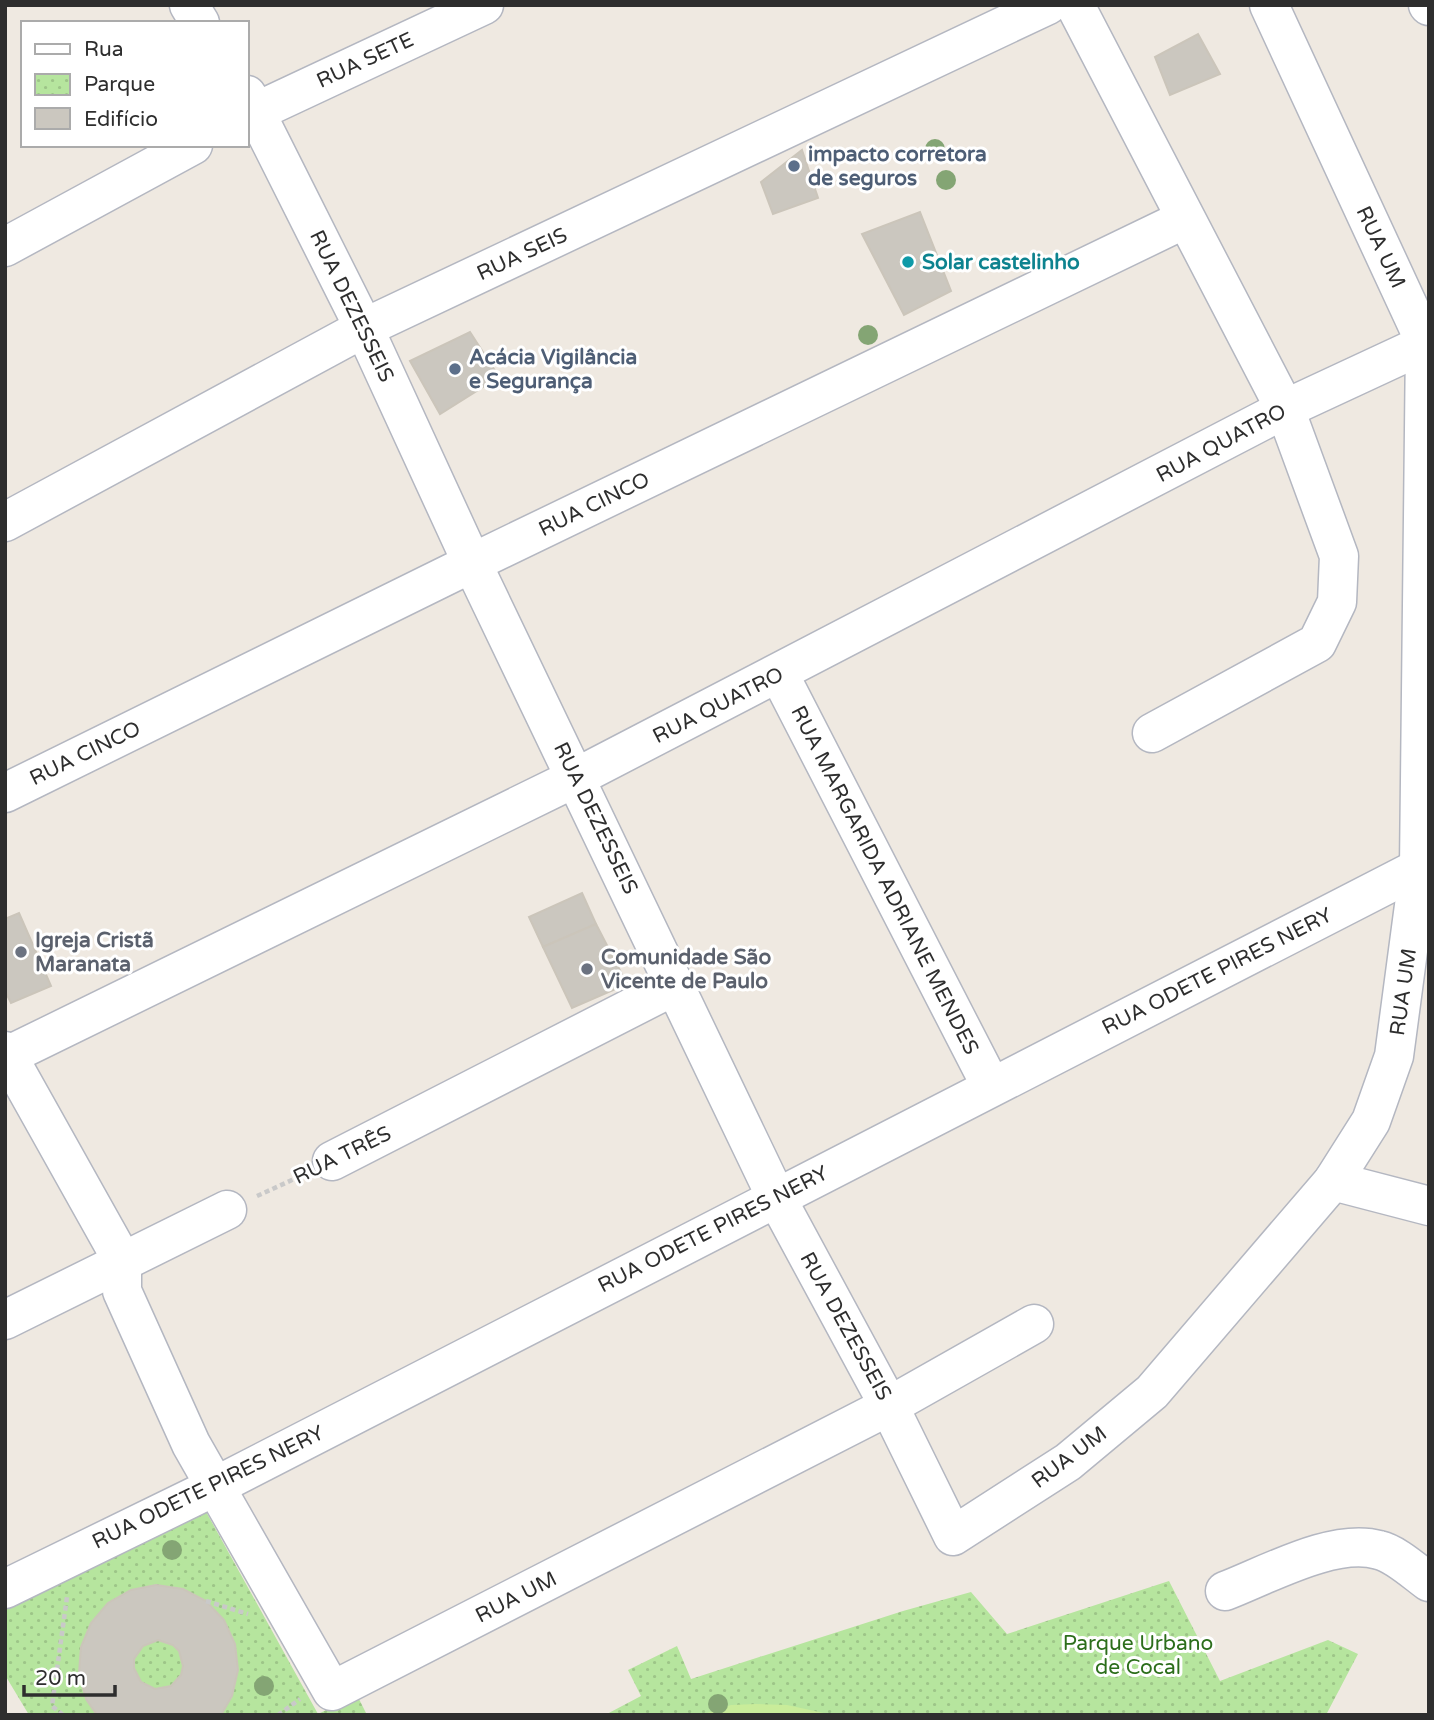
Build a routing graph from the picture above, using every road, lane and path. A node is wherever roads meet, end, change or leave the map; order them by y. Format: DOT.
graph roads {
  1 [pos="189,5"];
  2 [pos="484,5"];
  3 [pos="1048,5"];
  4 [pos="1075,5"];
  5 [pos="1269,5"];
  6 [pos="199,21"];
  7 [pos="250,108"];
  8 [pos="189,147"];
  9 [pos="1185,219"];
  10 [pos="5,247"];
  11 [pos="364,328"];
  12 [pos="1427,342"];
  13 [pos="1285,409"];
  14 [pos="5,522"];
  15 [pos="472,563"];
  16 [pos="779,674"];
  17 [pos="1152,733"];
  18 [pos="577,777"];
  19 [pos="5,793"];
  20 [pos="1419,868"];
  21 [pos="677,985"];
  22 [pos="6,1055"];
  23 [pos="991,1086"];
  24 [pos="332,1161"];
  25 [pos="1333,1181"];
  26 [pos="776,1197"];
  27 [pos="1429,1206"];
  28 [pos="227,1210"];
  29 [pos="122,1260"];
  30 [pos="5,1320"];
  31 [pos="1034,1324"];
  32 [pos="890,1406"];
  33 [pos="214,1487"];
  34 [pos="953,1536"];
  35 [pos="62,1560"];
  36 [pos="1429,1582"];
  37 [pos="5,1589"];
  38 [pos="1225,1591"];
  39 [pos="206,1601"];
  40 [pos="251,1615"];
  41 [pos="291,1688"];
  42 [pos="317,1699"];
  43 [pos="63,1715"];
  1 -- 6 [label="street"];
  2 -- 7 [label="street, RUA SETE"];
  3 -- 11 [label="street, RUA SEIS"];
  4 -- 9 [label="street"];
  5 -- 12 [label="street, RUA UM"];
  7 -- 11 [label="street, RUA DEZESSEIS"];
  8 -- 10 [label="street"];
  9 -- 13 [label="street"];
  9 -- 15 [label="street, RUA CINCO"];
  11 -- 14 [label="street, RUA SEIS"];
  11 -- 15 [label="street, RUA DEZESSEIS"];
  12 -- 13 [label="street, RUA QUATRO"];
  12 -- 20 [label="street, RUA UM"];
  13 -- 16 [label="street, RUA QUATRO"];
  13 -- 17 [label="street"];
  15 -- 18 [label="street, RUA DEZESSEIS"];
  15 -- 19 [label="street, RUA CINCO"];
  16 -- 18 [label="street, RUA QUATRO"];
  16 -- 23 [label="street, RUA MARGARIDA ADRIANE MENDES"];
  18 -- 21 [label="street, RUA DEZESSEIS"];
  18 -- 22 [label="street, RUA QUATRO"];
  20 -- 23 [label="street, RUA ODETE PIRES NERY"];
  20 -- 25 [label="street, RUA UM"];
  21 -- 24 [label="street, RUA TRÊS"];
  21 -- 26 [label="street, RUA DEZESSEIS"];
  22 -- 29 [label="street"];
  23 -- 26 [label="street, RUA ODETE PIRES NERY"];
  24 -- 28 [label="path, RUA TRÊS"];
  25 -- 27 [label="street"];
  25 -- 34 [label="street, RUA UM"];
  26 -- 32 [label="street, RUA DEZESSEIS"];
  26 -- 33 [label="street, RUA ODETE PIRES NERY"];
  28 -- 29 [label="street"];
  29 -- 30 [label="street"];
  29 -- 33 [label="street"];
  31 -- 32 [label="street, RUA UM"];
  32 -- 34 [label="street, RUA DEZESSEIS"];
  32 -- 42 [label="street, RUA UM"];
  33 -- 35 [label="street, RUA ODETE PIRES NERY"];
  33 -- 42 [label="street"];
  35 -- 37 [label="street, RUA ODETE PIRES NERY"];
  35 -- 43 [label="path"];
  36 -- 38 [label="street"];
  39 -- 40 [label="path"];
  41 -- 42 [label="path"];
}
